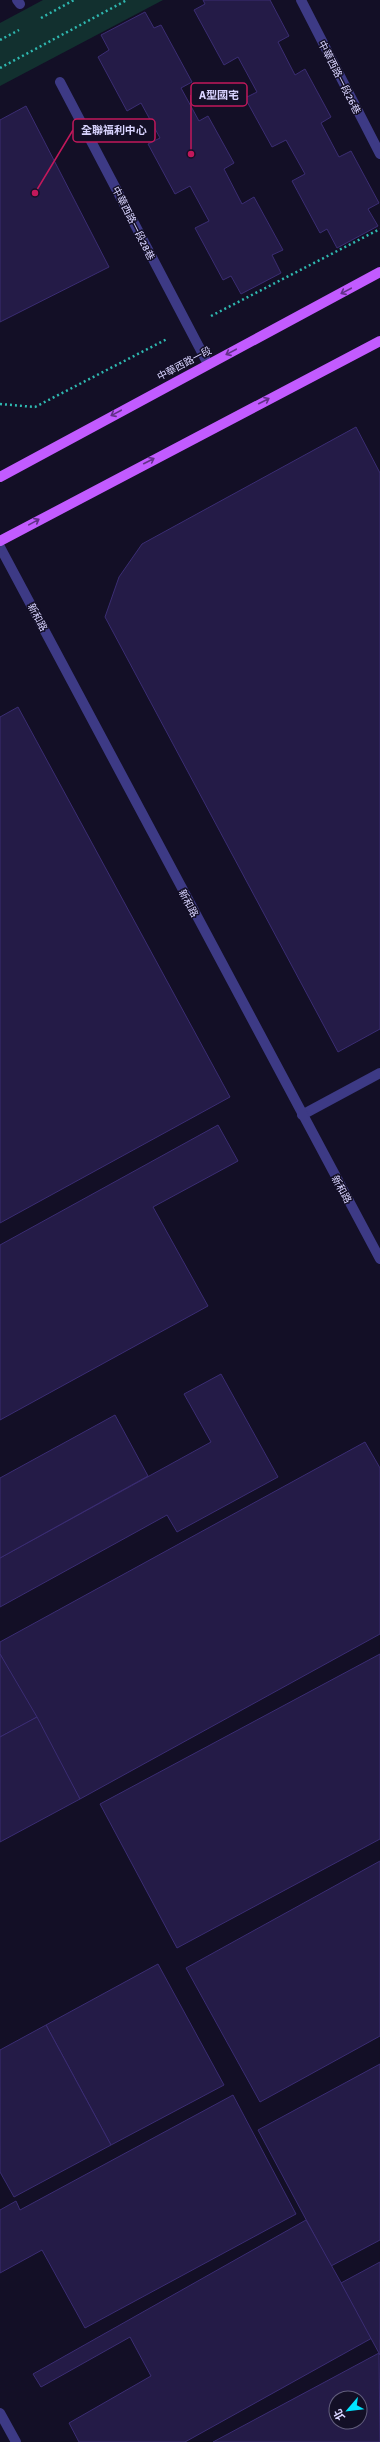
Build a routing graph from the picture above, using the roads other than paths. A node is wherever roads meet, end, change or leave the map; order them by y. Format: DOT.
graph roads {
  1 [pos="301,0"];
  2 [pos="60,82"];
  3 [pos="380,154"];
  4 [pos="380,272"];
  5 [pos="380,341"];
  6 [pos="208,364"];
  7 [pos="0,477"];
  8 [pos="0,541"];
  9 [pos="0,547"];
  10 [pos="380,1073"];
  11 [pos="302,1115"];
  12 [pos="380,1259"];
  13 [pos="0,2413"];
  14 [pos="16,2442"];
  1 -- 3 [label="street, 中華西路一段26巷"];
  2 -- 6 [label="street, 中華西路一段28巷"];
  4 -- 6 [label="main road, 中華西路一段, one-way"];
  8 -- 5 [label="main road, one-way"];
  6 -- 7 [label="main road, 中華西路一段, one-way"];
  9 -- 11 [label="street, 新和路"];
  10 -- 11 [label="street"];
  11 -- 12 [label="street, 新和路"];
  13 -- 14 [label="street"];
}
